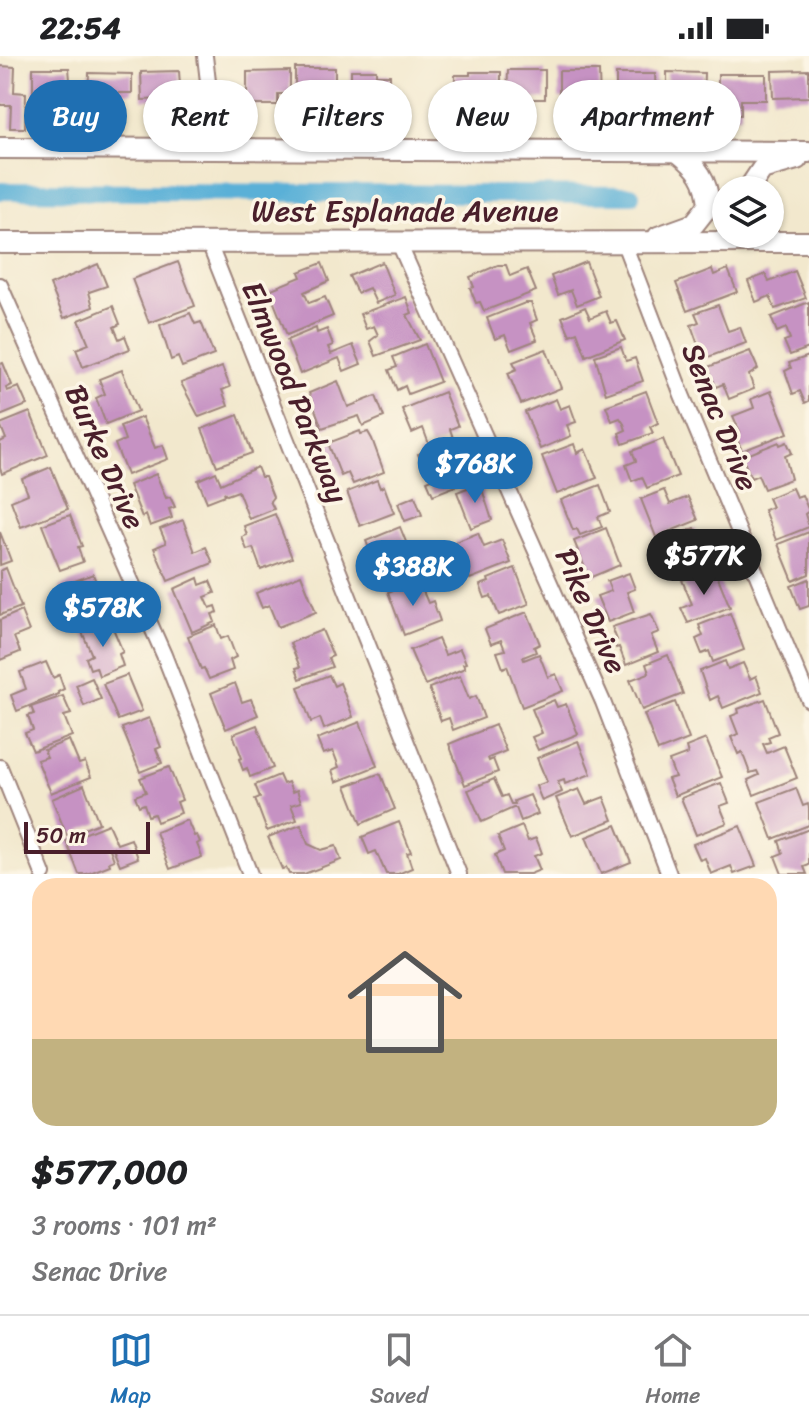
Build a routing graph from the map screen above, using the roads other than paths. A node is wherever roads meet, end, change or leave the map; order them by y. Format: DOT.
graph roads {
  1 [pos="205,56"];
  2 [pos="208,80"];
  3 [pos="0,148"];
  4 [pos="143,149"];
  5 [pos="258,150"];
  6 [pos="553,151"];
  7 [pos="678,152"];
  8 [pos="809,154"];
  9 [pos="757,176"];
  10 [pos="712,239"];
  11 [pos="784,239"];
  12 [pos="208,241"];
  13 [pos="398,241"];
  14 [pos="623,241"];
  15 [pos="647,241"];
  16 [pos="809,242"];
  17 [pos="0,243"];
  18 [pos="0,285"];
  19 [pos="809,700"];
  20 [pos="0,767"];
  21 [pos="43,874"];
  22 [pos="250,874"];
  23 [pos="459,874"];
  24 [pos="669,874"];
  1 -- 2 [label="street"];
  3 -- 4 [label="main road, West Esplanade Avenue"];
  5 -- 6 [label="main road, West Esplanade Avenue"];
  7 -- 8 [label="main road, West Esplanade Avenue"];
  7 -- 15 [label="main road"];
  8 -- 9 [label="main road"];
  10 -- 15 [label="main road, West Esplanade Avenue"];
  11 -- 16 [label="main road, West Esplanade Avenue"];
  12 -- 13 [label="main road, West Esplanade Avenue"];
  12 -- 17 [label="main road, West Esplanade Avenue"];
  12 -- 23 [label="street, Elmwood Parkway"];
  13 -- 14 [label="main road, West Esplanade Avenue"];
  13 -- 24 [label="street, Pike Drive"];
  14 -- 15 [label="main road, West Esplanade Avenue"];
  14 -- 19 [label="street, Senac Drive"];
  18 -- 22 [label="street, Burke Drive"];
  20 -- 21 [label="street"];
}
